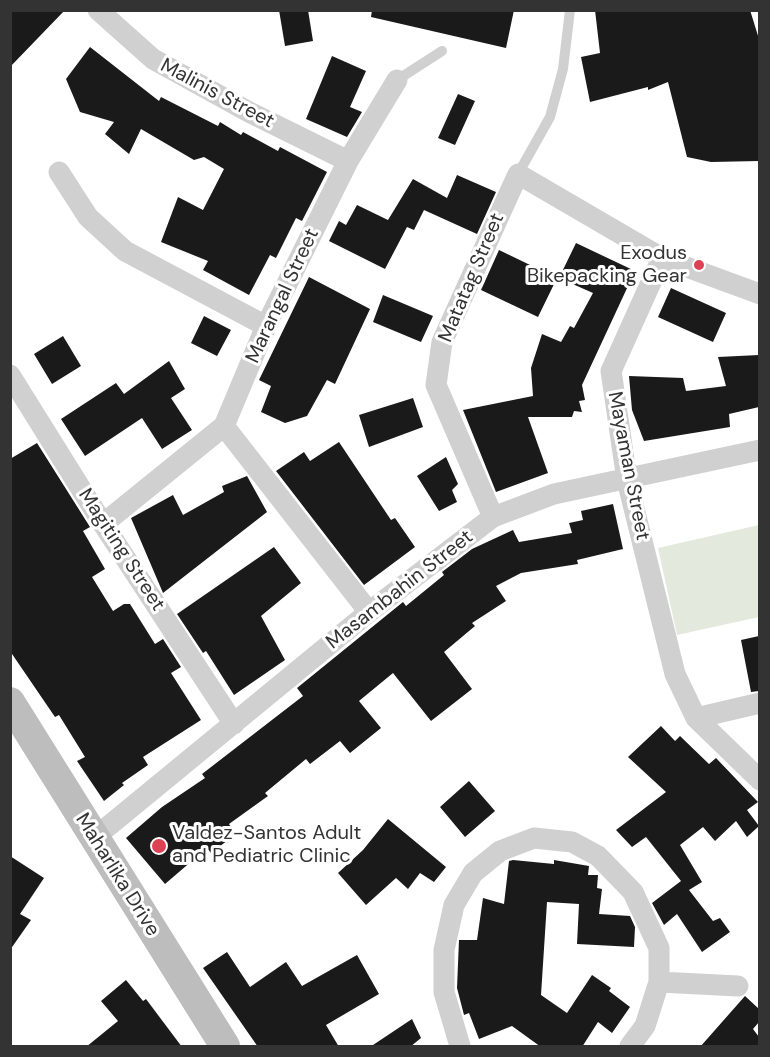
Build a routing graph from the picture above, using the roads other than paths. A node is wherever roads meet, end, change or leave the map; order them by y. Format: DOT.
graph roads {
  1 [pos="98,10"];
  2 [pos="570,10"];
  3 [pos="442,51"];
  4 [pos="397,80"];
  5 [pos="348,161"];
  6 [pos="59,172"];
  7 [pos="518,174"];
  8 [pos="662,258"];
  9 [pos="759,294"];
  10 [pos="266,326"];
  11 [pos="10,375"];
  12 [pos="224,426"];
  13 [pos="759,450"];
  14 [pos="627,480"];
  15 [pos="493,517"];
  16 [pos="103,524"];
  17 [pos="369,612"];
  18 [pos="10,702"];
  19 [pos="759,704"];
  20 [pos="696,718"];
  21 [pos="234,724"];
  22 [pos="759,780"];
  23 [pos="94,838"];
  24 [pos="659,982"];
  25 [pos="738,986"];
  26 [pos="225,1047"];
  27 [pos="460,1047"];
  28 [pos="630,1047"];
  1 -- 5 [label="street, Malinis Street"];
  2 -- 7 [label="lane"];
  3 -- 4 [label="lane, Marangal Street"];
  4 -- 5 [label="street, Marangal Street"];
  5 -- 10 [label="street, Marangal Street"];
  6 -- 10 [label="street"];
  7 -- 8 [label="street"];
  7 -- 15 [label="street, Matatag Street"];
  8 -- 9 [label="street"];
  8 -- 14 [label="street, Mayaman Street"];
  10 -- 12 [label="street, Marangal Street"];
  11 -- 16 [label="street, Magiting Street"];
  12 -- 16 [label="street, Marangal Street"];
  12 -- 17 [label="street"];
  13 -- 14 [label="street, Masambahin Street"];
  14 -- 15 [label="street, Masambahin Street"];
  14 -- 20 [label="street, Mayaman Street"];
  15 -- 17 [label="street, Masambahin Street"];
  16 -- 21 [label="street, Magiting Street"];
  17 -- 21 [label="street, Masambahin Street"];
  18 -- 23 [label="street, Maharlika Drive"];
  19 -- 20 [label="street"];
  20 -- 22 [label="street, Mayaman Street"];
  21 -- 23 [label="street, Masambahin Street"];
  23 -- 26 [label="street, Maharlika Drive"];
  24 -- 25 [label="street"];
  24 -- 27 [label="street"];
  24 -- 28 [label="street"];
}
